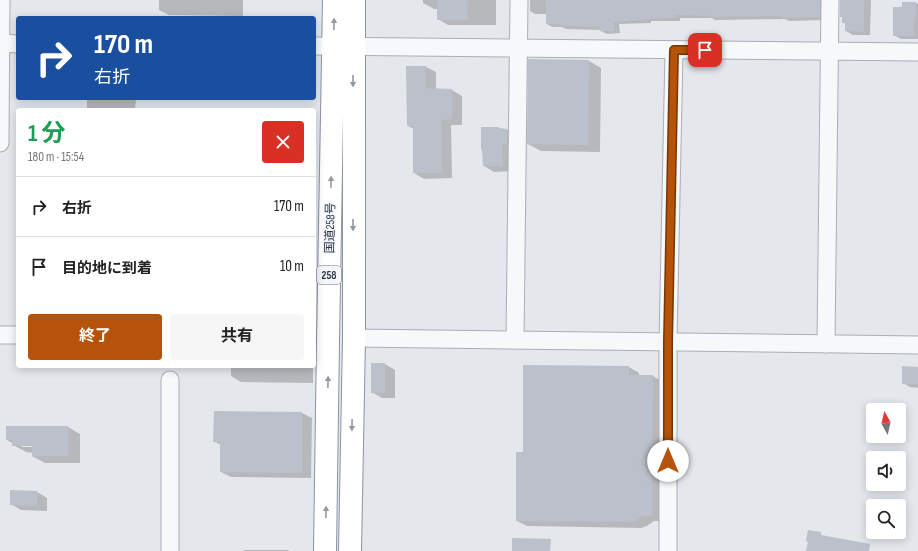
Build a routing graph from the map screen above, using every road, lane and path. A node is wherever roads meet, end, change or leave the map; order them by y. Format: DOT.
graph roads {
  1 [pos="1,0"];
  2 [pos="334,0"];
  3 [pos="354,0"];
  4 [pos="519,0"];
  5 [pos="830,0"];
  6 [pos="0,43"];
  7 [pos="16,44"];
  8 [pos="334,46"];
  9 [pos="518,48"];
  10 [pos="674,50"];
  11 [pos="829,51"];
  12 [pos="918,52"];
  13 [pos="0,143"];
  14 [pos="0,335"];
  15 [pos="16,335"];
  16 [pos="354,338"];
  17 [pos="321,340"];
  18 [pos="515,340"];
  19 [pos="668,342"];
  20 [pos="826,344"];
  21 [pos="918,345"];
  22 [pos="170,380"];
  23 [pos="170,551"];
  24 [pos="325,551"];
  25 [pos="350,551"];
  26 [pos="668,551"];
  1 -- 6 [label="street"];
  8 -- 2 [label="highway, 国道258号 / 258, one-way"];
  3 -- 8 [label="highway, 国道258号 / 258"];
  4 -- 9 [label="street"];
  5 -- 11 [label="street"];
  6 -- 7 [label="street"];
  6 -- 13 [label="street"];
  8 -- 9 [label="street"];
  8 -- 16 [label="highway, 国道258号 / 258, one-way"];
  17 -- 8 [label="highway, 国道258号 / 258, one-way"];
  9 -- 10 [label="street"];
  9 -- 18 [label="street"];
  10 -- 11 [label="street"];
  10 -- 19 [label="street"];
  11 -- 12 [label="street"];
  11 -- 20 [label="street"];
  14 -- 15 [label="street"];
  16 -- 18 [label="street"];
  16 -- 25 [label="highway, 国道258号 / 258, one-way"];
  24 -- 17 [label="highway, 国道258号 / 258, one-way"];
  18 -- 19 [label="street"];
  19 -- 20 [label="street"];
  19 -- 26 [label="street"];
  20 -- 21 [label="street"];
  22 -- 23 [label="street"];
}
